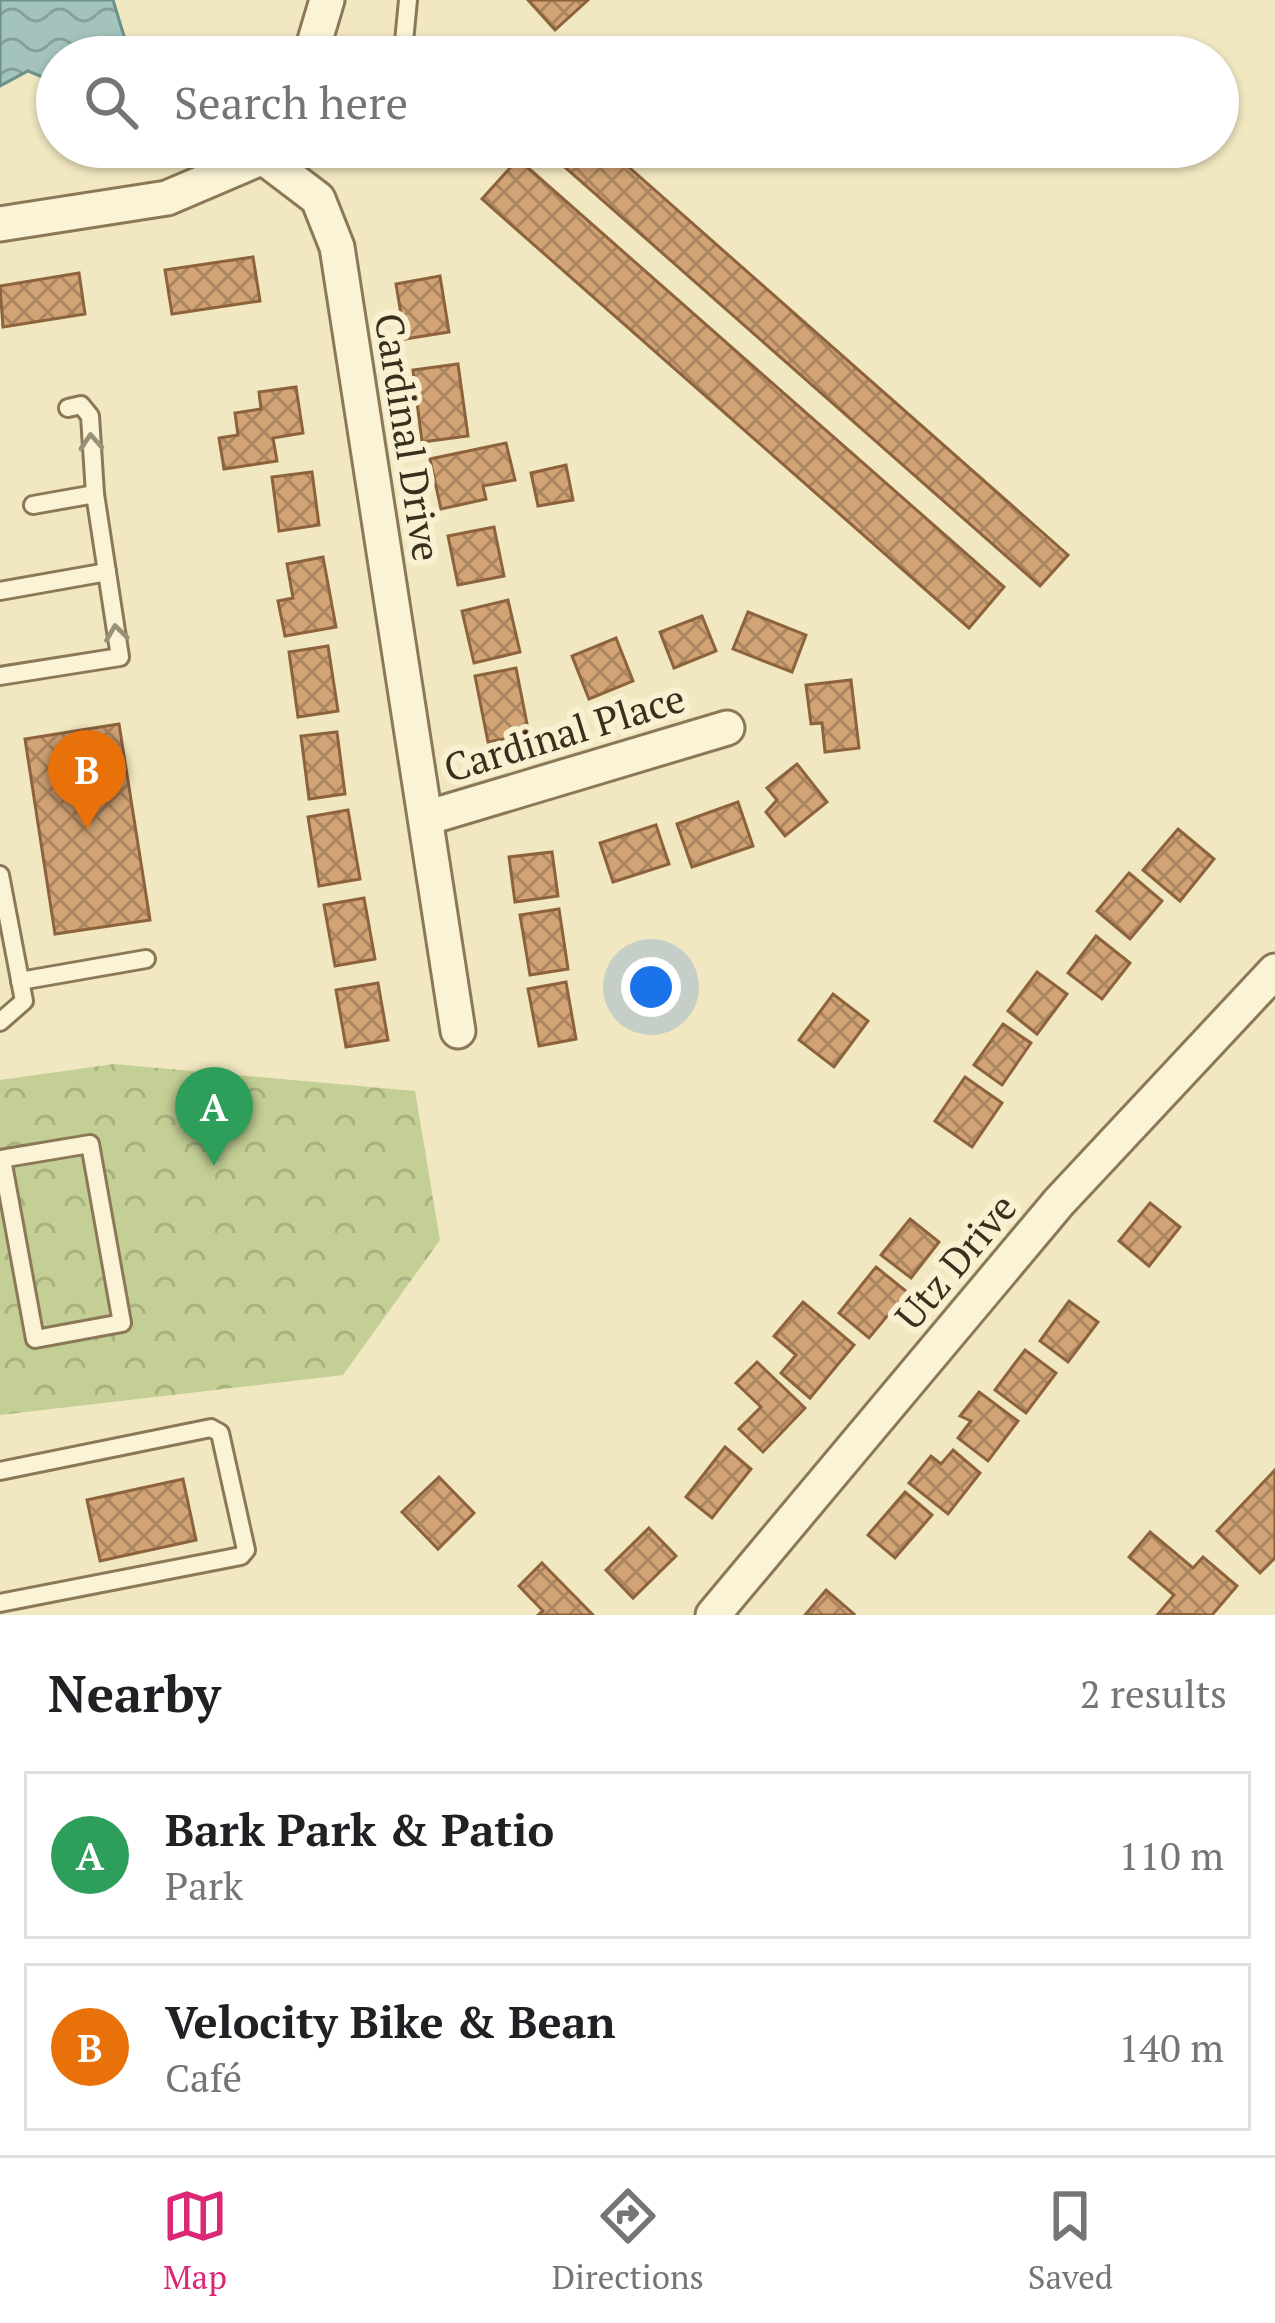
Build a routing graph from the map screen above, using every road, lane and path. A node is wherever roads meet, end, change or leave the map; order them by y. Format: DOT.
graph roads {
  1 [pos="327,0"];
  2 [pos="408,0"];
  3 [pos="320,36"];
  4 [pos="405,36"];
  5 [pos="231,168"];
  6 [pos="283,168"];
  7 [pos="0,224"];
  8 [pos="68,408"];
  9 [pos="94,494"];
  10 [pos="33,505"];
  11 [pos="107,572"];
  12 [pos="0,591"];
  13 [pos="0,676"];
  14 [pos="727,728"];
  15 [pos="426,818"];
  16 [pos="0,875"];
  17 [pos="146,959"];
  18 [pos="1275,971"];
  19 [pos="20,981"];
  20 [pos="0,1022"];
  21 [pos="458,1031"];
  22 [pos="1,1159"];
  23 [pos="0,1471"];
  24 [pos="0,1603"];
  25 [pos="712,1615"];
  1 -- 3 [label="street"];
  2 -- 4 [label="lane"];
  5 -- 7 [label="street, Cardinal Drive"];
  6 -- 15 [label="street, Cardinal Drive"];
  9 -- 8 [label="lane, one-way"];
  9 -- 10 [label="lane"];
  9 -- 11 [label="lane"];
  11 -- 12 [label="lane"];
  13 -- 11 [label="lane, one-way"];
  14 -- 15 [label="street, Cardinal Place"];
  15 -- 21 [label="street, Cardinal Drive"];
  16 -- 19 [label="lane"];
  17 -- 19 [label="lane"];
  18 -- 25 [label="street, Utz Drive"];
  19 -- 20 [label="lane"];
  22 -- 22 [label="lane"];
  23 -- 24 [label="lane"];
}
